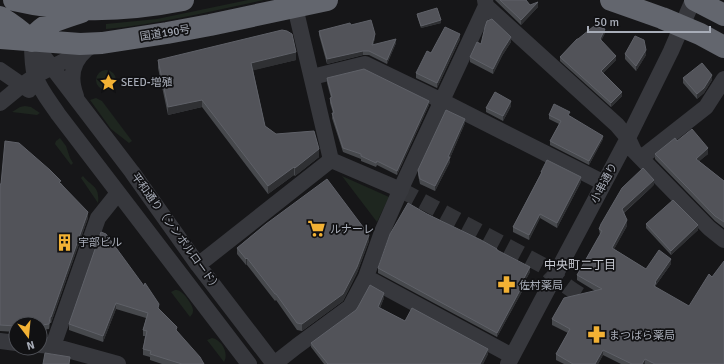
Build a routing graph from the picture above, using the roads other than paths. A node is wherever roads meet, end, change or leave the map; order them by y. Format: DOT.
graph roads {
  1 [pos="14,0"];
  2 [pos="183,0"];
  3 [pos="327,0"];
  4 [pos="611,0"];
  5 [pos="694,0"];
  6 [pos="485,3"];
  7 [pos="127,4"];
  8 [pos="295,7"];
  9 [pos="100,9"];
  10 [pos="724,15"];
  11 [pos="0,18"];
  12 [pos="682,26"];
  13 [pos="0,38"];
  14 [pos="32,41"];
  15 [pos="96,46"];
  16 [pos="724,47"];
  17 [pos="52,67"];
  18 [pos="0,70"];
  19 [pos="36,76"];
  20 [pos="312,77"];
  21 [pos="724,79"];
  22 [pos="22,85"];
  23 [pos="77,100"];
  24 [pos="442,101"];
  25 [pos="0,103"];
  26 [pos="58,114"];
  27 [pos="628,138"];
  28 [pos="641,158"];
  29 [pos="332,160"];
  30 [pos="604,183"];
  31 [pos="401,190"];
  32 [pos="118,193"];
  33 [pos="724,240"];
  34 [pos="198,265"];
  35 [pos="366,277"];
  36 [pos="48,340"];
  37 [pos="48,346"];
  38 [pos="510,360"];
  39 [pos="246,363"];
  40 [pos="118,364"];
  41 [pos="274,364"];
  1 -- 9 [label="highway"];
  2 -- 7 [label="highway"];
  3 -- 8 [label="highway, 国道190号"];
  4 -- 12 [label="highway"];
  5 -- 10 [label="highway"];
  5 -- 12 [label="street, 小串通り"];
  6 -- 24 [label="street"];
  6 -- 27 [label="street"];
  7 -- 9 [label="highway"];
  8 -- 15 [label="highway, 国道190号"];
  8 -- 20 [label="street"];
  9 -- 14 [label="highway"];
  11 -- 14 [label="highway"];
  12 -- 16 [label="highway"];
  12 -- 27 [label="street, 小串通り"];
  13 -- 14 [label="highway, 国道190号"];
  14 -- 15 [label="highway, 国道190号"];
  14 -- 17 [label="street, 平和通り（シンボルロード）"];
  14 -- 19 [label="street"];
  15 -- 17 [label="street"];
  15 -- 23 [label="street"];
  17 -- 19 [label="street"];
  17 -- 23 [label="street, 平和通り（シンボルロード）"];
  18 -- 22 [label="street"];
  19 -- 22 [label="street"];
  19 -- 26 [label="street"];
  20 -- 24 [label="street"];
  20 -- 29 [label="street"];
  21 -- 28 [label="street"];
  22 -- 25 [label="street"];
  22 -- 26 [label="street"];
  23 -- 34 [label="street, 平和通り（シンボルロード）"];
  24 -- 30 [label="street"];
  24 -- 31 [label="street"];
  26 -- 32 [label="street, 平和通り（シンボルロード）"];
  27 -- 28 [label="street"];
  27 -- 30 [label="street, 小串通り"];
  28 -- 33 [label="street"];
  29 -- 31 [label="street"];
  29 -- 34 [label="street"];
  30 -- 38 [label="street, 小串通り"];
  31 -- 35 [label="street"];
  32 -- 36 [label="street"];
  32 -- 39 [label="street, 平和通り（シンボルロード）"];
  34 -- 41 [label="street, 平和通り（シンボルロード）"];
  35 -- 38 [label="street"];
  35 -- 41 [label="street"];
  37 -- 40 [label="street"];
}
